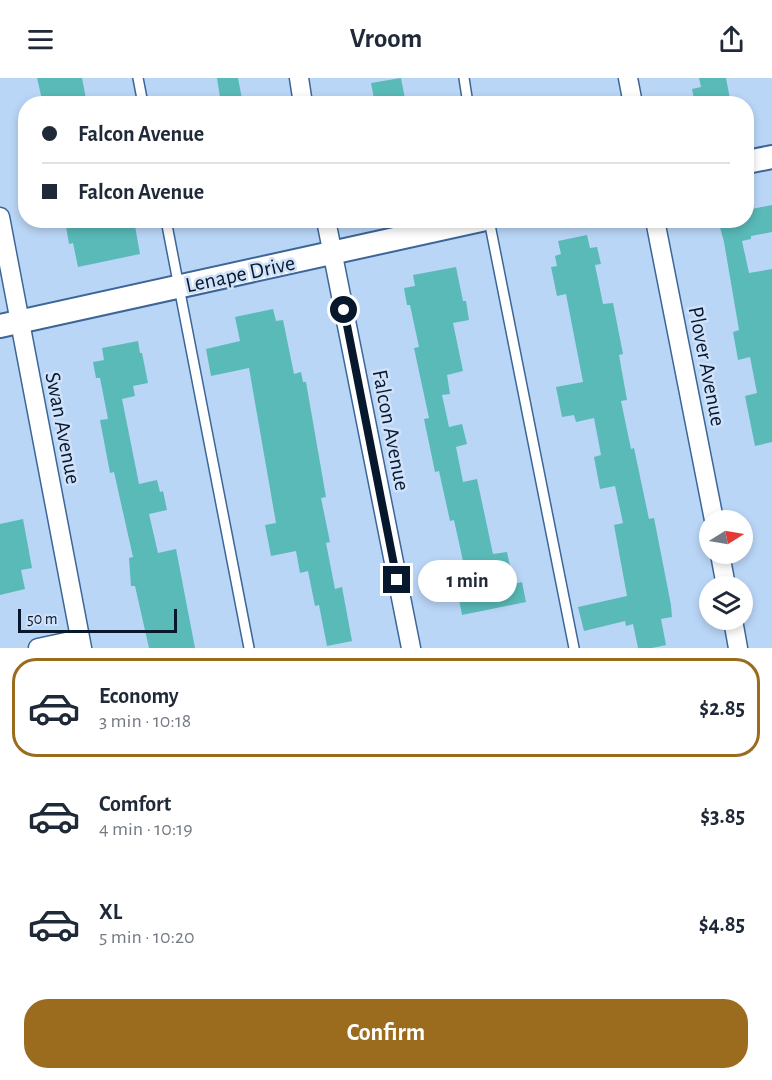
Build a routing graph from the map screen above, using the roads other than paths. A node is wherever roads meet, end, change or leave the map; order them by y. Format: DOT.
graph roads {
  1 [pos="138,78"];
  2 [pos="298,78"];
  3 [pos="464,78"];
  4 [pos="628,78"];
  5 [pos="141,96"];
  6 [pos="301,96"];
  7 [pos="467,96"];
  8 [pos="631,96"];
  9 [pos="772,157"];
  10 [pos="754,161"];
  11 [pos="0,217"];
  12 [pos="168,228"];
  13 [pos="327,228"];
  14 [pos="445,228"];
  15 [pos="491,228"];
  16 [pos="657,228"];
  17 [pos="332,253"];
  18 [pos="179,287"];
  19 [pos="10,324"];
  20 [pos="712,510"];
  21 [pos="735,630"];
  22 [pos="81,644"];
  23 [pos="38,648"];
  24 [pos="249,648"];
  25 [pos="411,648"];
  26 [pos="574,648"];
  27 [pos="738,648"];
  1 -- 5 [label="lane"];
  2 -- 6 [label="street"];
  3 -- 7 [label="lane"];
  4 -- 8 [label="street"];
  9 -- 10 [label="street"];
  11 -- 19 [label="street, Swan Avenue"];
  12 -- 18 [label="lane"];
  13 -- 17 [label="street, Falcon Avenue"];
  14 -- 17 [label="street, Lenape Drive"];
  15 -- 26 [label="lane"];
  16 -- 20 [label="street, Plover Avenue"];
  17 -- 18 [label="street, Lenape Drive"];
  17 -- 25 [label="street, Falcon Avenue"];
  18 -- 19 [label="street, Lenape Drive"];
  18 -- 24 [label="lane"];
  19 -- 22 [label="street, Swan Avenue"];
  21 -- 27 [label="street"];
  22 -- 23 [label="street"];
}
